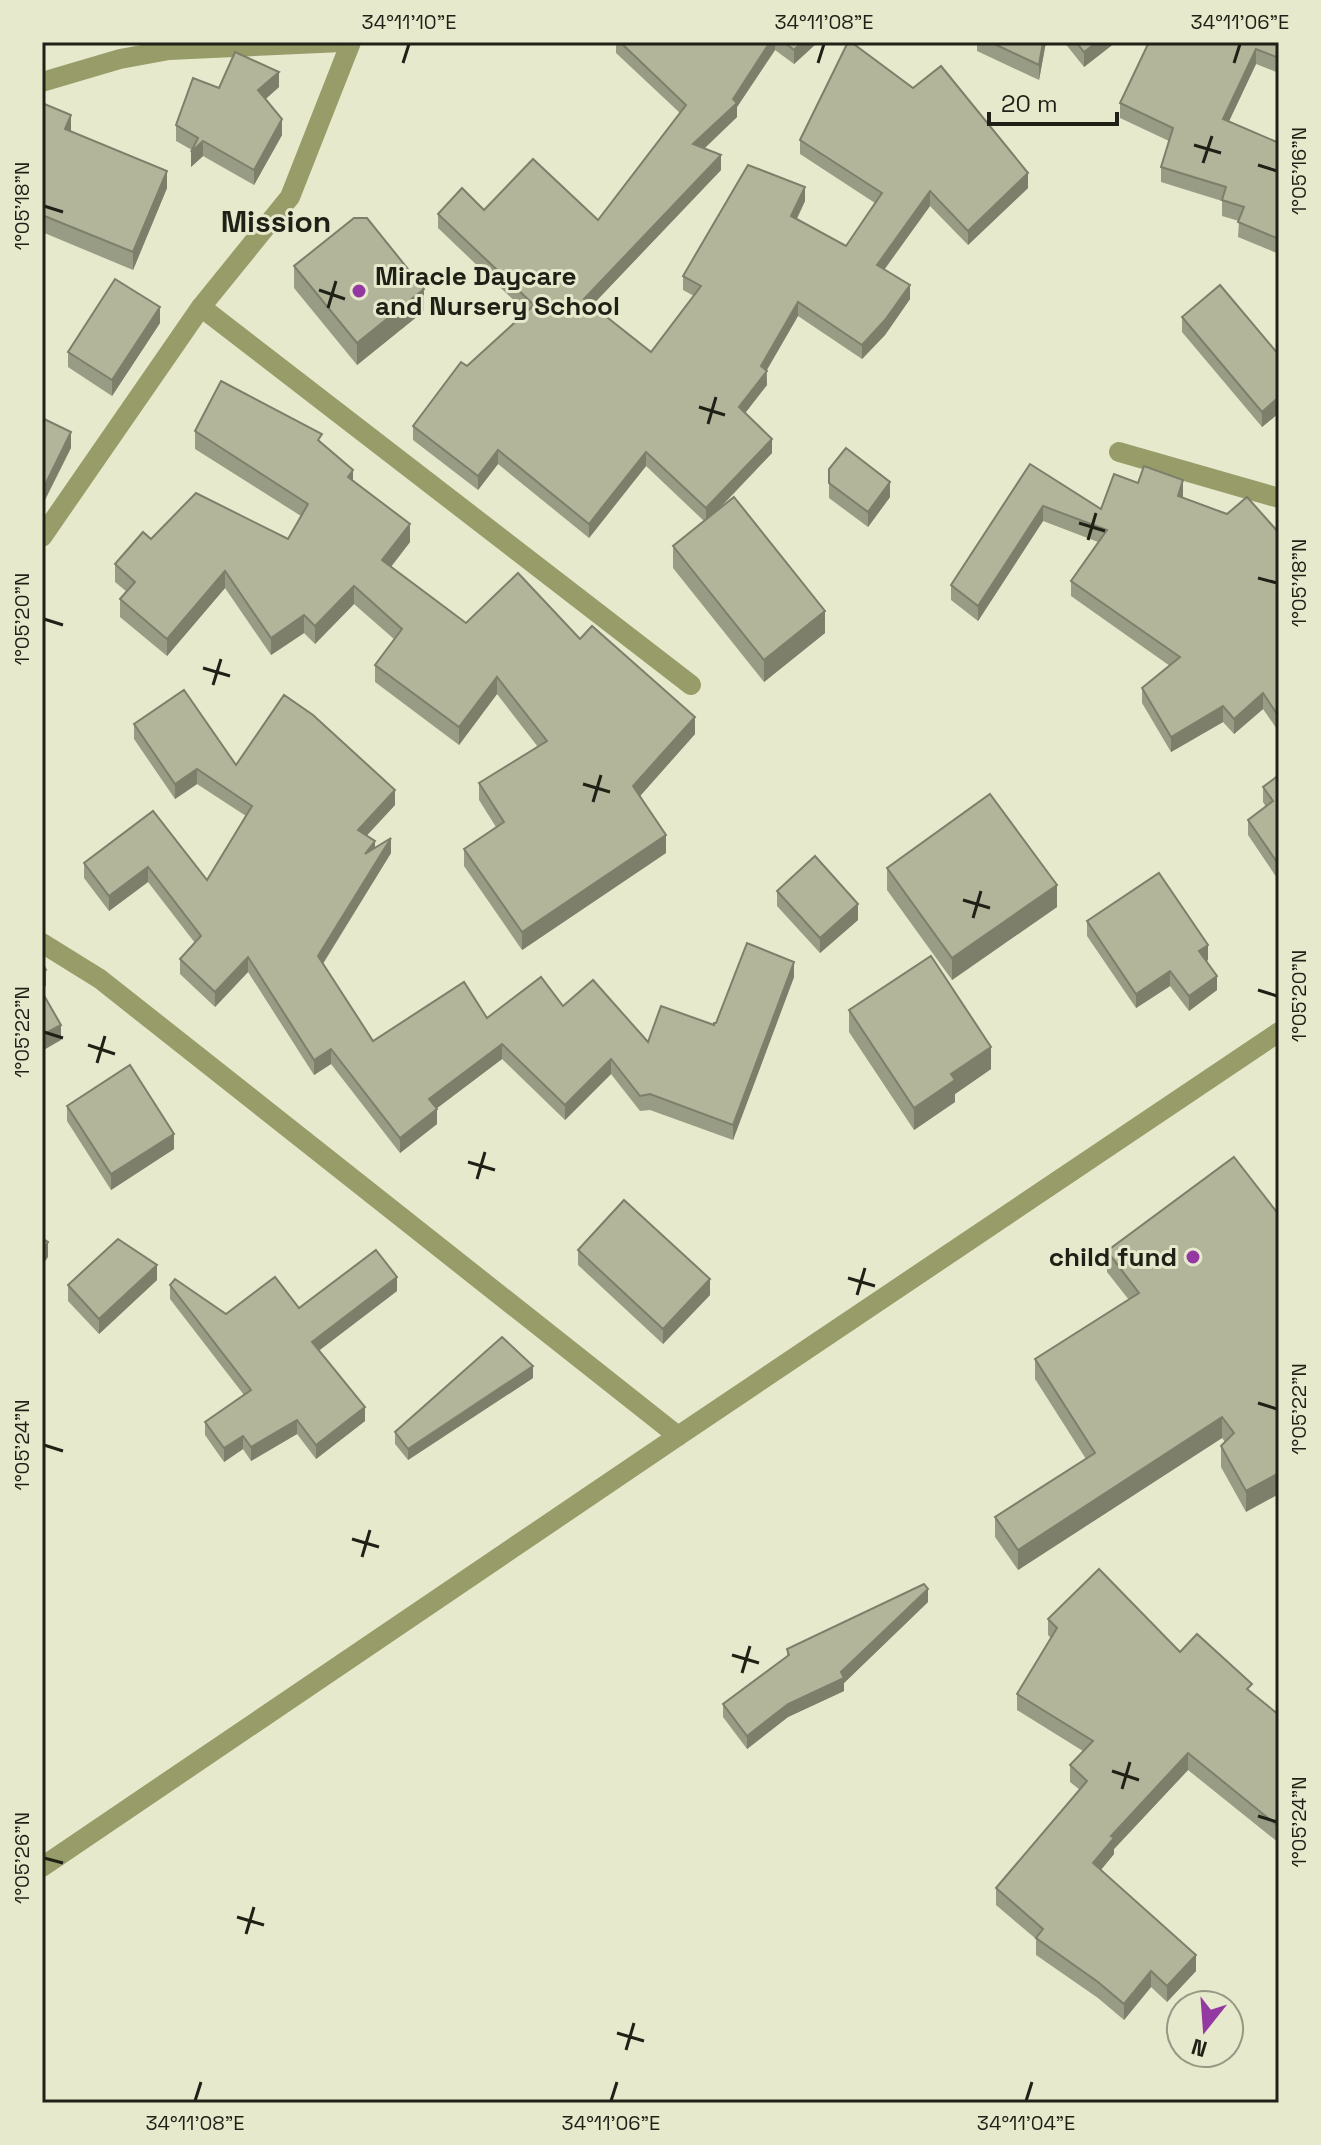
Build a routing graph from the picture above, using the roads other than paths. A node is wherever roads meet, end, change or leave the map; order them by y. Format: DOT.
graph roads {
  1 [pos="342,42"];
  2 [pos="351,42"];
  3 [pos="42,82"];
  4 [pos="201,307"];
  5 [pos="1119,452"];
  6 [pos="1279,498"];
  7 [pos="42,537"];
  8 [pos="691,685"];
  9 [pos="42,943"];
  10 [pos="1279,1032"];
  11 [pos="678,1436"];
  12 [pos="42,1867"];
  1 -- 3 [label="street"];
  2 -- 4 [label="street"];
  4 -- 7 [label="street"];
  4 -- 8 [label="street"];
  5 -- 6 [label="street"];
  9 -- 11 [label="street"];
  10 -- 11 [label="street"];
  11 -- 12 [label="street"];
}
